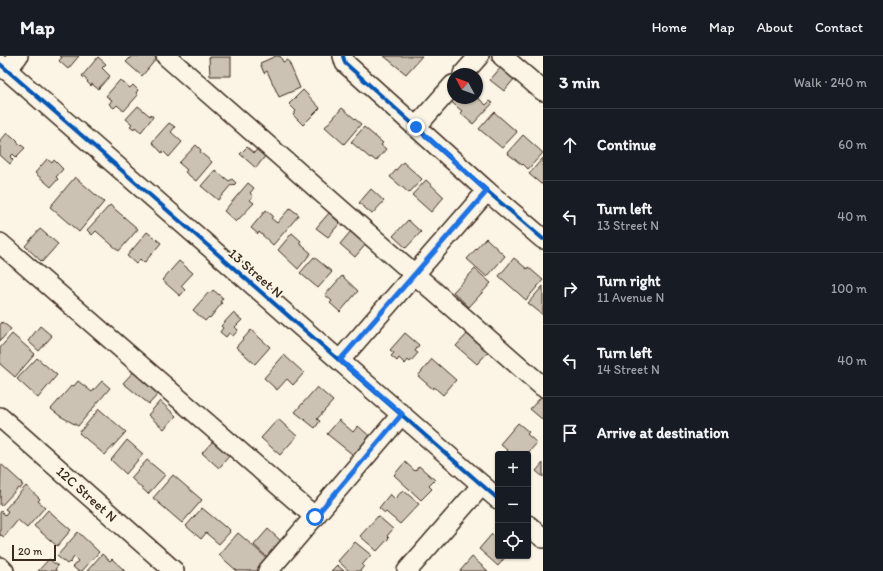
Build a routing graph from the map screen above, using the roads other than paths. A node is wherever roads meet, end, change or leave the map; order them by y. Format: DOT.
graph roads {
  1 [pos="343,56"];
  2 [pos="479,56"];
  3 [pos="502,56"];
  4 [pos="173,58"];
  5 [pos="8,63"];
  6 [pos="468,68"];
  7 [pos="543,91"];
  8 [pos="447,93"];
  9 [pos="416,127"];
  10 [pos="487,191"];
  11 [pos="543,239"];
  12 [pos="0,243"];
  13 [pos="414,274"];
  14 [pos="340,360"];
  15 [pos="543,388"];
  16 [pos="402,414"];
  17 [pos="0,417"];
  18 [pos="482,485"];
  19 [pos="495,496"];
  20 [pos="315,517"];
  21 [pos="531,528"];
  22 [pos="543,538"];
  23 [pos="0,567"];
  24 [pos="4,571"];
  25 [pos="174,571"];
  26 [pos="268,571"];
  27 [pos="407,571"];
  1 -- 9 [label="street"];
  2 -- 6 [label="street"];
  3 -- 7 [label="street"];
  4 -- 13 [label="street"];
  5 -- 14 [label="street, 13 Street N"];
  8 -- 9 [label="street"];
  9 -- 10 [label="street"];
  10 -- 11 [label="street"];
  10 -- 13 [label="street"];
  12 -- 20 [label="street"];
  13 -- 14 [label="street"];
  13 -- 15 [label="street"];
  14 -- 16 [label="street, 13 Street N"];
  16 -- 18 [label="street, 13 Street N"];
  16 -- 20 [label="street"];
  17 -- 25 [label="street, 12C Street N"];
  18 -- 19 [label="street, 13 Street N"];
  18 -- 27 [label="street"];
  20 -- 26 [label="street"];
  21 -- 22 [label="street"];
  23 -- 24 [label="street"];
}
